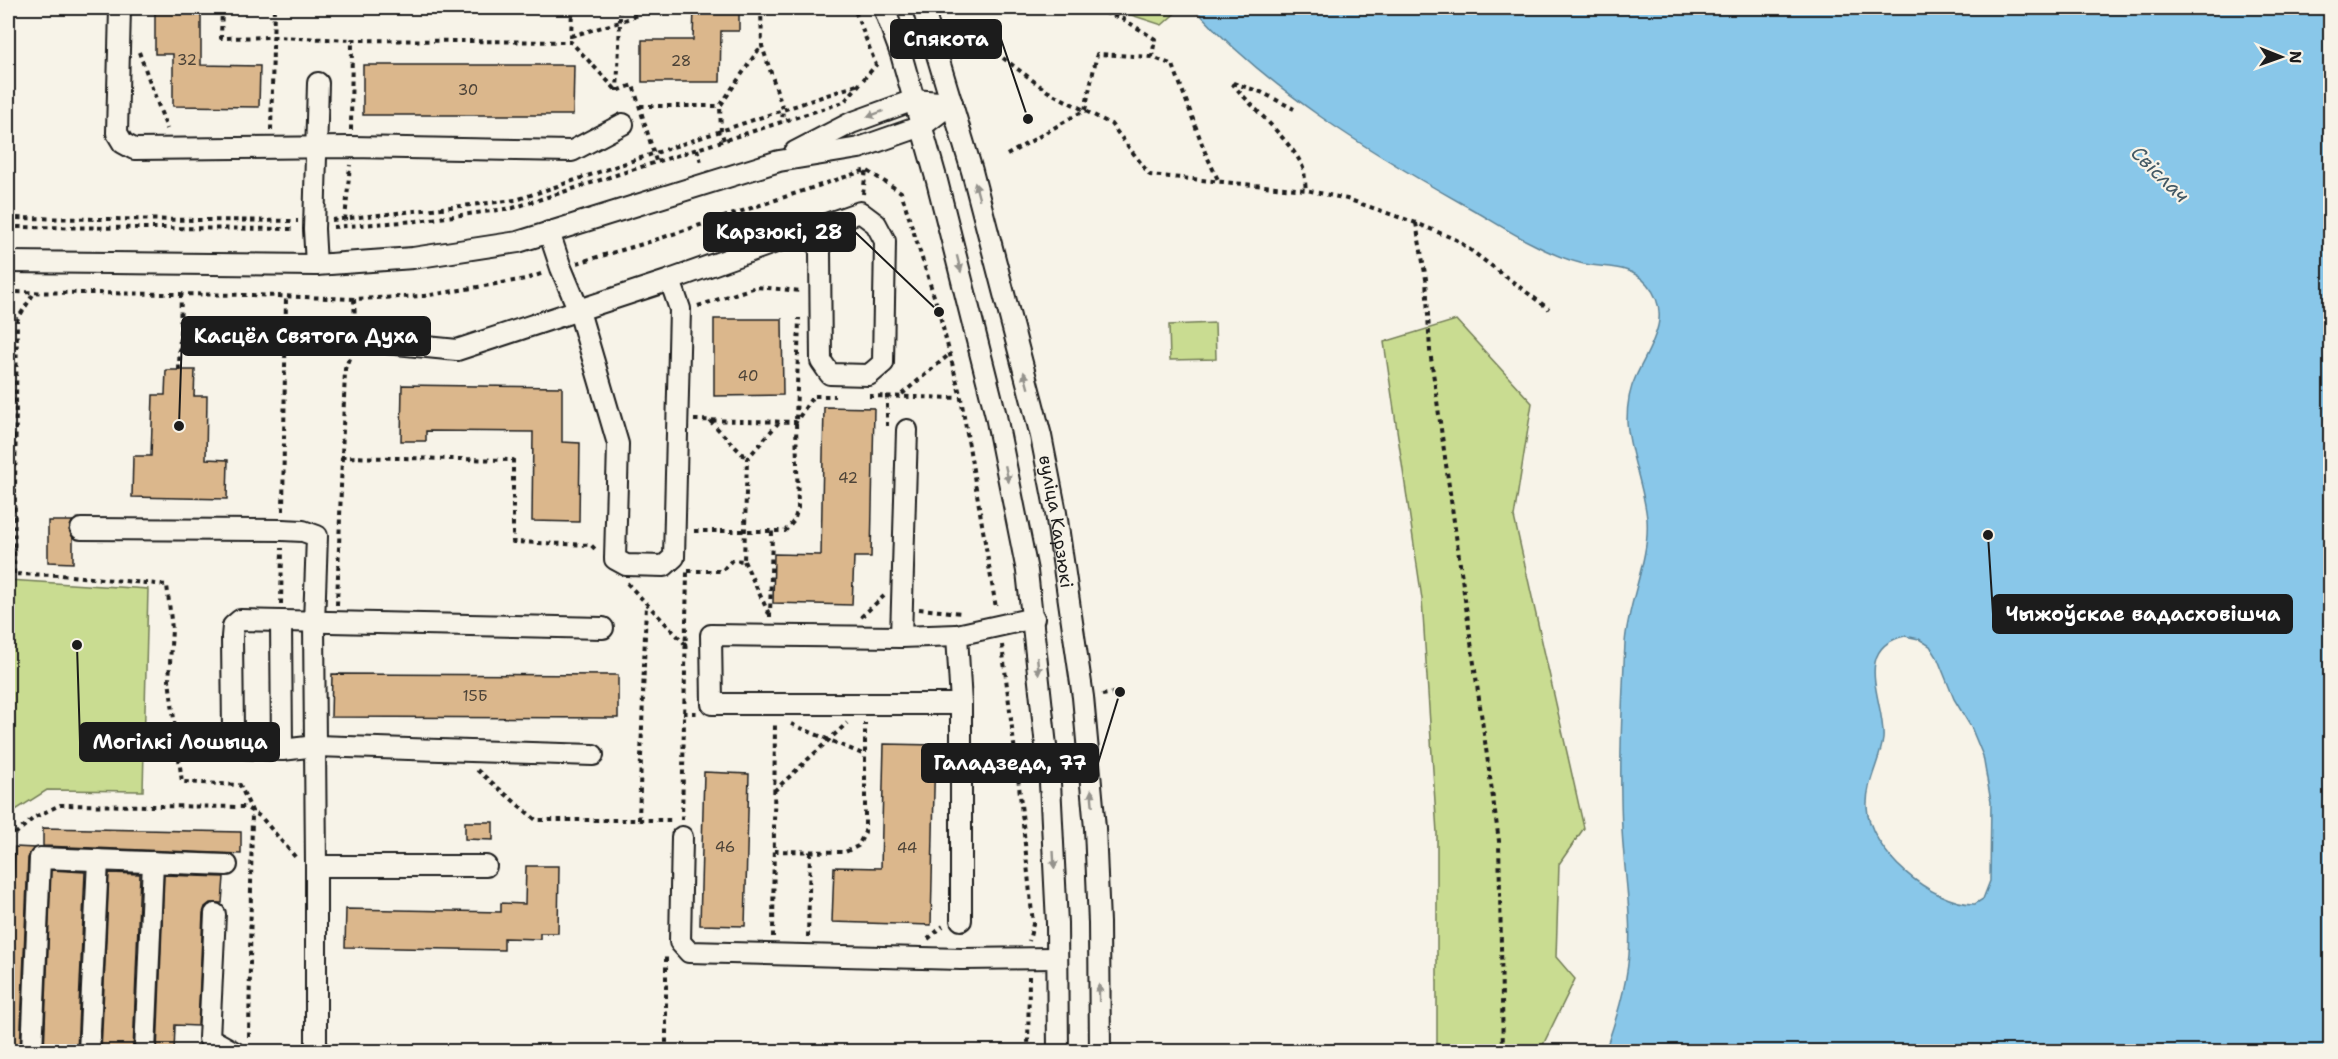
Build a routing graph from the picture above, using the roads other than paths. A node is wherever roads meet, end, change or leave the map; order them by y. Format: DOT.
graph roads {
  1 [pos="120,8"];
  2 [pos="884,8"];
  3 [pos="923,8"];
  4 [pos="318,83"];
  5 [pos="914,100"];
  6 [pos="952,103"];
  7 [pos="623,124"];
  8 [pos="922,126"];
  9 [pos="317,148"];
  10 [pos="779,161"];
  11 [pos="813,229"];
  12 [pos="549,232"];
  13 [pos="8,262"];
  14 [pos="316,265"];
  15 [pos="670,280"];
  16 [pos="579,311"];
  17 [pos="356,340"];
  18 [pos="907,430"];
  19 [pos="81,529"];
  20 [pos="1034,618"];
  21 [pos="281,622"];
  22 [pos="314,623"];
  23 [pos="603,628"];
  24 [pos="957,635"];
  25 [pos="901,637"];
  26 [pos="961,704"];
  27 [pos="316,746"];
  28 [pos="282,750"];
  29 [pos="593,755"];
  30 [pos="682,828"];
  31 [pos="98,860"];
  32 [pos="153,862"];
  33 [pos="227,865"];
  34 [pos="316,866"];
  35 [pos="486,866"];
  36 [pos="215,914"];
  37 [pos="954,922"];
  38 [pos="1057,958"];
  39 [pos="241,1046"];
  40 [pos="32,1052"];
  41 [pos="89,1052"];
  42 [pos="145,1052"];
  43 [pos="316,1052"];
  44 [pos="1058,1052"];
  45 [pos="1100,1052"];
  1 -- 9 [label="street"];
  2 -- 5 [label="street, вуліца Карзюкі"];
  3 -- 6 [label="street, вуліца Карзюкі"];
  4 -- 9 [label="street"];
  5 -- 6 [label="street"];
  5 -- 8 [label="street, вуліца Карзюкі"];
  5 -- 10 [label="street, one-way"];
  6 -- 8 [label="street"];
  45 -- 6 [label="street, вуліца Карзюкі, one-way"];
  7 -- 9 [label="street"];
  8 -- 10 [label="street"];
  8 -- 20 [label="street, вуліца Карзюкі, one-way"];
  9 -- 14 [label="street"];
  10 -- 12 [label="street"];
  11 -- 11 [label="street"];
  11 -- 15 [label="street"];
  12 -- 14 [label="street"];
  12 -- 16 [label="street"];
  13 -- 14 [label="street"];
  15 -- 16 [label="street"];
  15 -- 16 [label="street"];
  16 -- 17 [label="street"];
  18 -- 25 [label="street"];
  19 -- 22 [label="street"];
  20 -- 24 [label="street"];
  20 -- 38 [label="street, вуліца Карзюкі, one-way"];
  21 -- 22 [label="street"];
  21 -- 28 [label="street"];
  21 -- 28 [label="street"];
  22 -- 23 [label="street"];
  22 -- 27 [label="street"];
  24 -- 25 [label="street"];
  24 -- 26 [label="street"];
  25 -- 26 [label="street"];
  26 -- 37 [label="street"];
  27 -- 28 [label="street"];
  27 -- 29 [label="street"];
  27 -- 34 [label="street"];
  30 -- 38 [label="street"];
  31 -- 32 [label="street"];
  31 -- 40 [label="street"];
  31 -- 41 [label="street"];
  32 -- 33 [label="street"];
  32 -- 42 [label="street"];
  34 -- 35 [label="street"];
  34 -- 43 [label="street"];
  36 -- 39 [label="street"];
  38 -- 44 [label="street, вуліца Карзюкі"];
}
